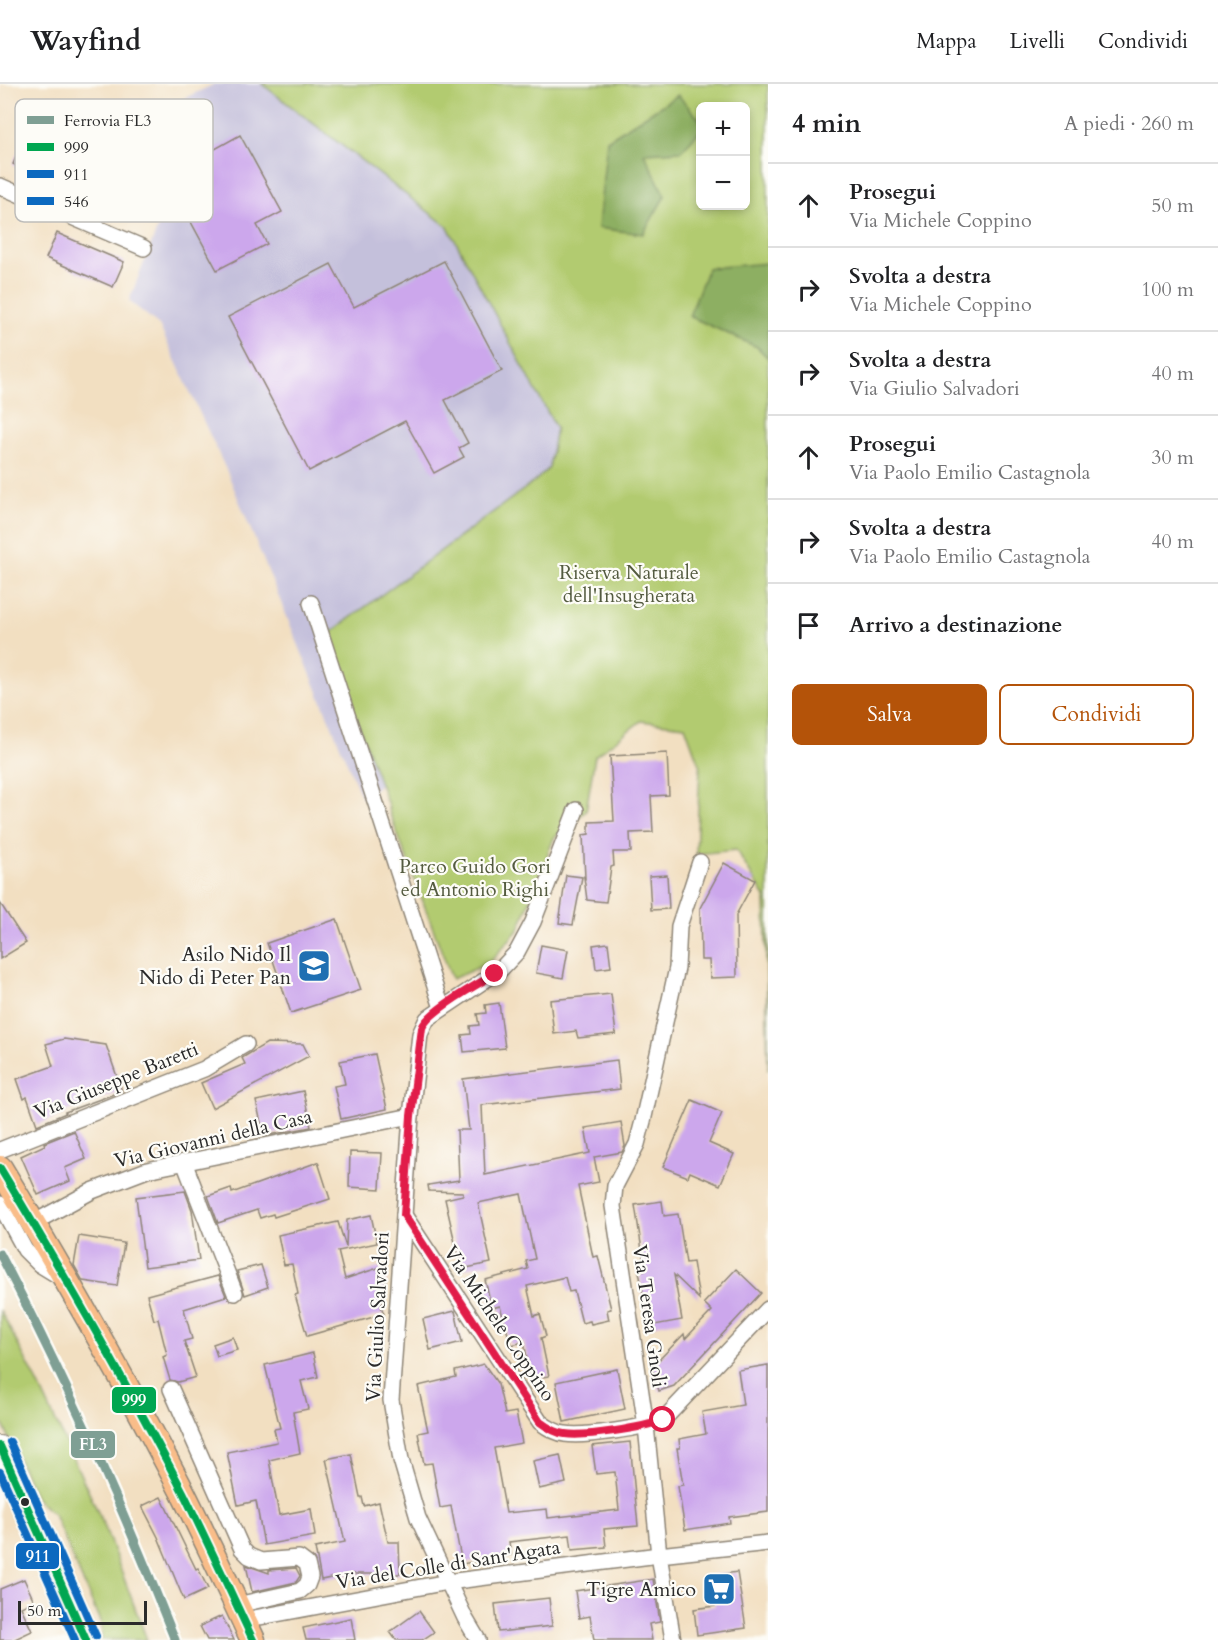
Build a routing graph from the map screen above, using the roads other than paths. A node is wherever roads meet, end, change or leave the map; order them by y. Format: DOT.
graph roads {
  1 [pos="0,186"];
  2 [pos="15,192"];
  3 [pos="84,222"];
  4 [pos="144,248"];
  5 [pos="311,603"];
  6 [pos="576,810"];
  7 [pos="700,862"];
  8 [pos="442,1008"];
  9 [pos="246,1044"];
  10 [pos="411,1116"];
  11 [pos="0,1150"];
  12 [pos="184,1162"];
  13 [pos="0,1168"];
  14 [pos="0,1204"];
  15 [pos="404,1215"];
  16 [pos="33,1223"];
  17 [pos="66,1281"];
  18 [pos="235,1293"];
  19 [pos="768,1309"];
  20 [pos="171,1389"];
  21 [pos="646,1426"];
  22 [pos="0,1446"];
  23 [pos="768,1543"];
  24 [pos="659,1555"];
  25 [pos="448,1582"];
  26 [pos="244,1622"];
  27 [pos="86,1640"];
  28 [pos="478,1640"];
  29 [pos="673,1640"];
  1 -- 2 [label="street"];
  3 -- 4 [label="street"];
  5 -- 8 [label="street"];
  6 -- 8 [label="street, Via Giulio Salvadori"];
  7 -- 21 [label="street, Via Teresa Gnoli"];
  8 -- 10 [label="street, Via Giulio Salvadori"];
  9 -- 11 [label="street, Via Giuseppe Baretti"];
  10 -- 12 [label="street, Via Giovanni della Casa"];
  10 -- 15 [label="street, Via Giulio Salvadori"];
  12 -- 16 [label="street, Via Giovanni della Casa"];
  12 -- 18 [label="street"];
  13 -- 16 [label="main road"];
  14 -- 17 [label="street"];
  15 -- 21 [label="street, Via Michele Coppino"];
  15 -- 25 [label="street, Via Giulio Salvadori"];
  16 -- 17 [label="main road"];
  17 -- 26 [label="main road"];
  19 -- 21 [label="street"];
  20 -- 26 [label="street"];
  21 -- 24 [label="street, Via Teresa Gnoli"];
  22 -- 27 [label="street"];
  23 -- 24 [label="street, Via del Colle di Sant'Agata"];
  24 -- 25 [label="street, Via del Colle di Sant'Agata"];
  24 -- 29 [label="street, Via Teresa Gnoli"];
  25 -- 26 [label="street, Via del Colle di Sant'Agata"];
  25 -- 28 [label="street, Via Giulio Salvadori"];
}
